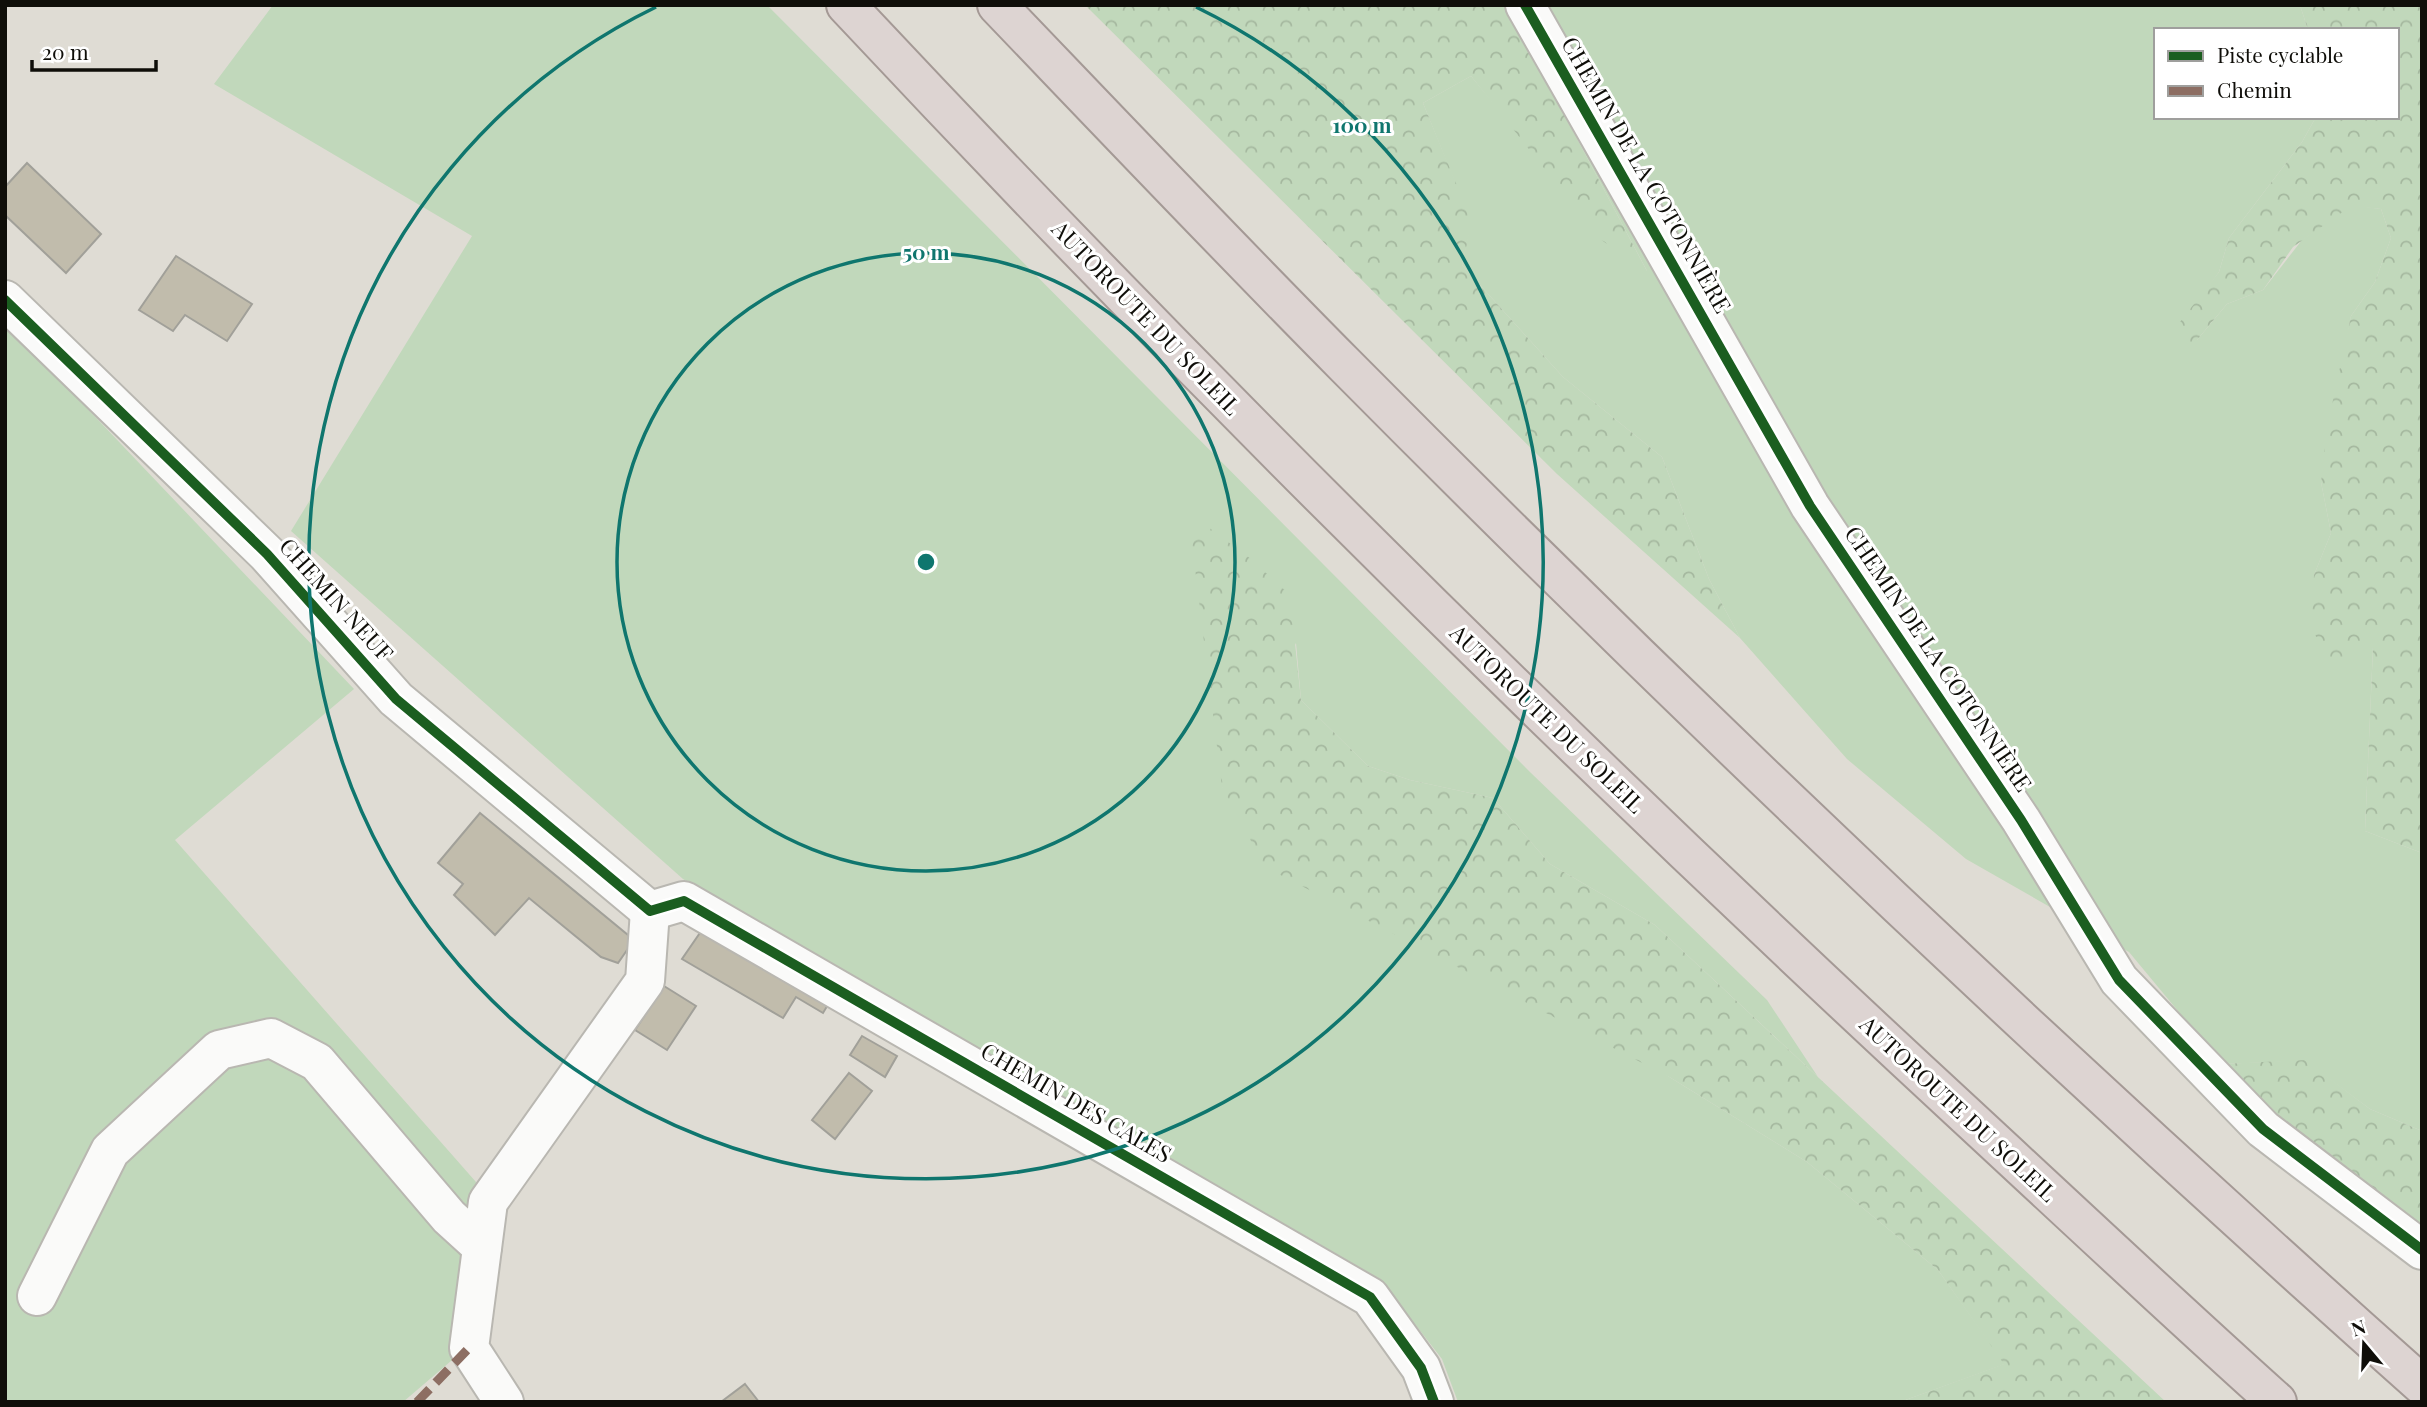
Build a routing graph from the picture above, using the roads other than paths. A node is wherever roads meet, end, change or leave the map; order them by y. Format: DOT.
graph roads {
  1 [pos="846,5"];
  2 [pos="997,5"];
  3 [pos="1525,5"];
  4 [pos="5,300"];
  5 [pos="650,911"];
  6 [pos="482,1247"];
  7 [pos="2422,1250"];
  8 [pos="37,1296"];
  9 [pos="2422,1385"];
  10 [pos="504,1402"];
  11 [pos="1434,1402"];
  12 [pos="2277,1402"];
  1 -- 12 [label="highway, AUTOROUTE DU SOLEIL"];
  2 -- 9 [label="highway"];
  3 -- 7 [label="street, CHEMIN DE LA COTONNIÈRE"];
  4 -- 5 [label="street, CHEMIN NEUF"];
  5 -- 6 [label="street"];
  5 -- 11 [label="street, CHEMIN DES CALES"];
  6 -- 8 [label="street"];
  6 -- 10 [label="street"];
}
